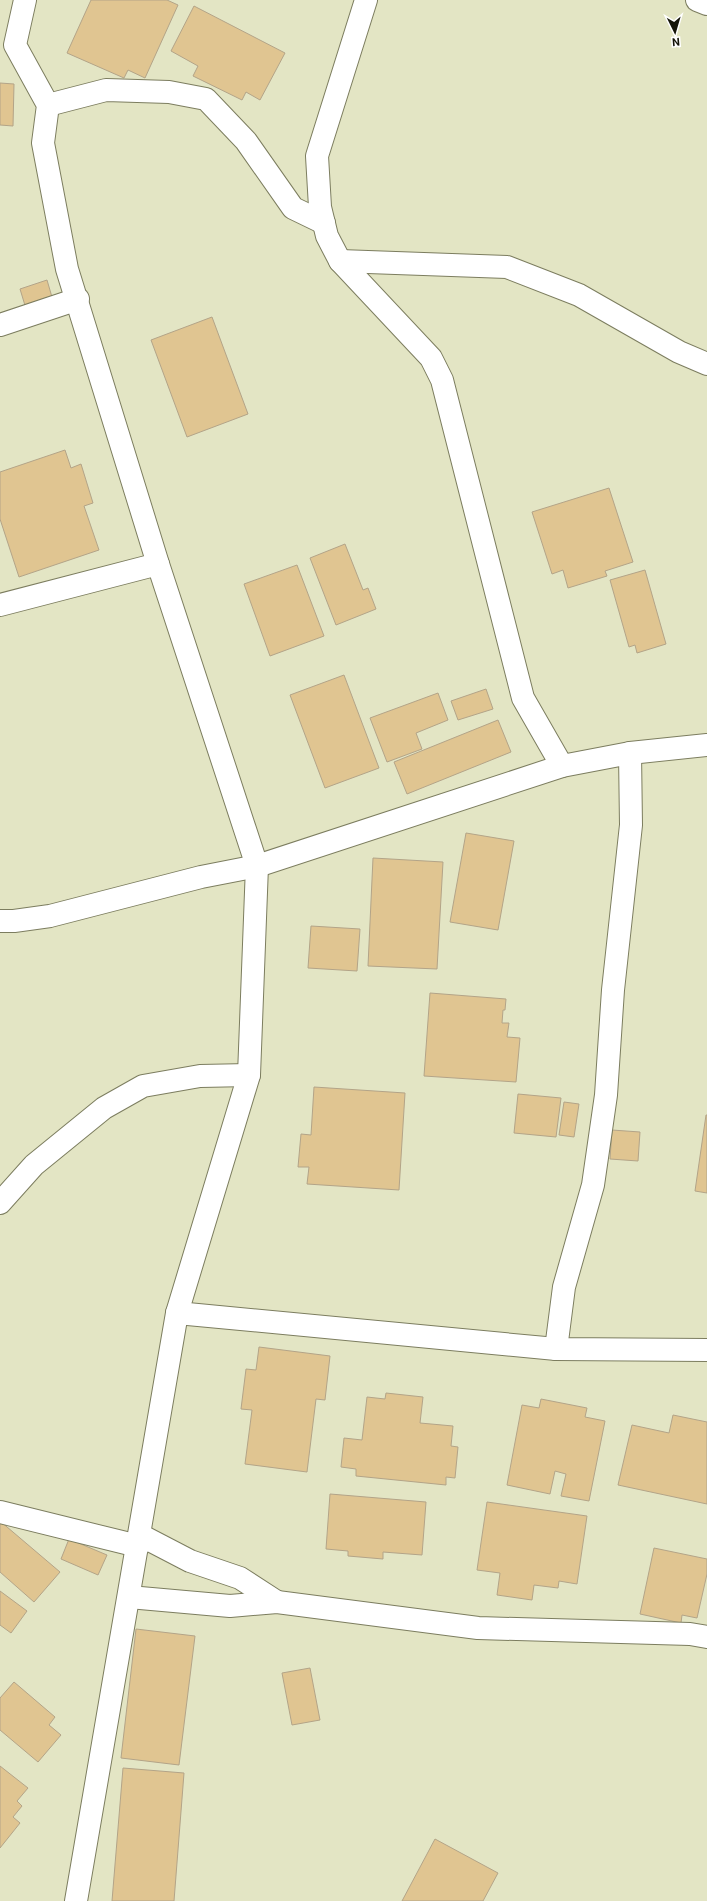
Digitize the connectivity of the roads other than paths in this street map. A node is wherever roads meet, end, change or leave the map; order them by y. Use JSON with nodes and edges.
{"nodes":[{"id":1,"x":25,"y":0,"type":"edge"},
{"id":2,"x":366,"y":0,"type":"edge"},
{"id":3,"x":697,"y":0,"type":"edge"},
{"id":4,"x":707,"y":4,"type":"edge"},
{"id":5,"x":8,"y":44,"type":"edge"},
{"id":6,"x":48,"y":105,"type":"junction"},
{"id":7,"x":324,"y":223,"type":"junction"},
{"id":8,"x":340,"y":261,"type":"junction"},
{"id":9,"x":78,"y":299,"type":"junction"},
{"id":10,"x":0,"y":325,"type":"edge"},
{"id":11,"x":707,"y":364,"type":"edge"},
{"id":12,"x":158,"y":564,"type":"junction"},
{"id":13,"x":0,"y":605,"type":"edge"},
{"id":14,"x":707,"y":745,"type":"edge"},
{"id":15,"x":630,"y":753,"type":"junction"},
{"id":16,"x":562,"y":766,"type":"junction"},
{"id":17,"x":257,"y":866,"type":"junction"},
{"id":18,"x":0,"y":920,"type":"edge"},
{"id":19,"x":249,"y":1075,"type":"junction"},
{"id":20,"x":0,"y":1203,"type":"edge"},
{"id":21,"x":177,"y":1313,"type":"junction"},
{"id":22,"x":556,"y":1348,"type":"junction"},
{"id":23,"x":707,"y":1350,"type":"edge"},
{"id":24,"x":0,"y":1512,"type":"edge"},
{"id":25,"x":139,"y":1540,"type":"junction"},
{"id":26,"x":129,"y":1597,"type":"junction"},
{"id":27,"x":277,"y":1602,"type":"junction"},
{"id":28,"x":707,"y":1637,"type":"edge"},
{"id":29,"x":76,"y":1901,"type":"edge"}],
"edges":[{"from":1,"to":5,"type":"street"},
{"from":2,"to":7,"type":"street"},
{"from":3,"to":4,"type":"street"},
{"from":5,"to":6,"type":"street"},
{"from":6,"to":7,"type":"street"},
{"from":6,"to":9,"type":"street"},
{"from":7,"to":8,"type":"street"},
{"from":8,"to":11,"type":"street"},
{"from":8,"to":16,"type":"street"},
{"from":9,"to":10,"type":"street"},
{"from":9,"to":12,"type":"street"},
{"from":12,"to":13,"type":"street"},
{"from":12,"to":17,"type":"street"},
{"from":14,"to":15,"type":"street"},
{"from":15,"to":16,"type":"street"},
{"from":15,"to":22,"type":"street"},
{"from":16,"to":17,"type":"street"},
{"from":17,"to":18,"type":"street"},
{"from":17,"to":19,"type":"street"},
{"from":19,"to":20,"type":"street"},
{"from":19,"to":21,"type":"street"},
{"from":21,"to":22,"type":"street"},
{"from":21,"to":25,"type":"street"},
{"from":22,"to":23,"type":"street"},
{"from":24,"to":25,"type":"street"},
{"from":25,"to":26,"type":"street"},
{"from":25,"to":27,"type":"street"},
{"from":26,"to":27,"type":"street"},
{"from":26,"to":29,"type":"street"},
{"from":27,"to":28,"type":"street"}]}
